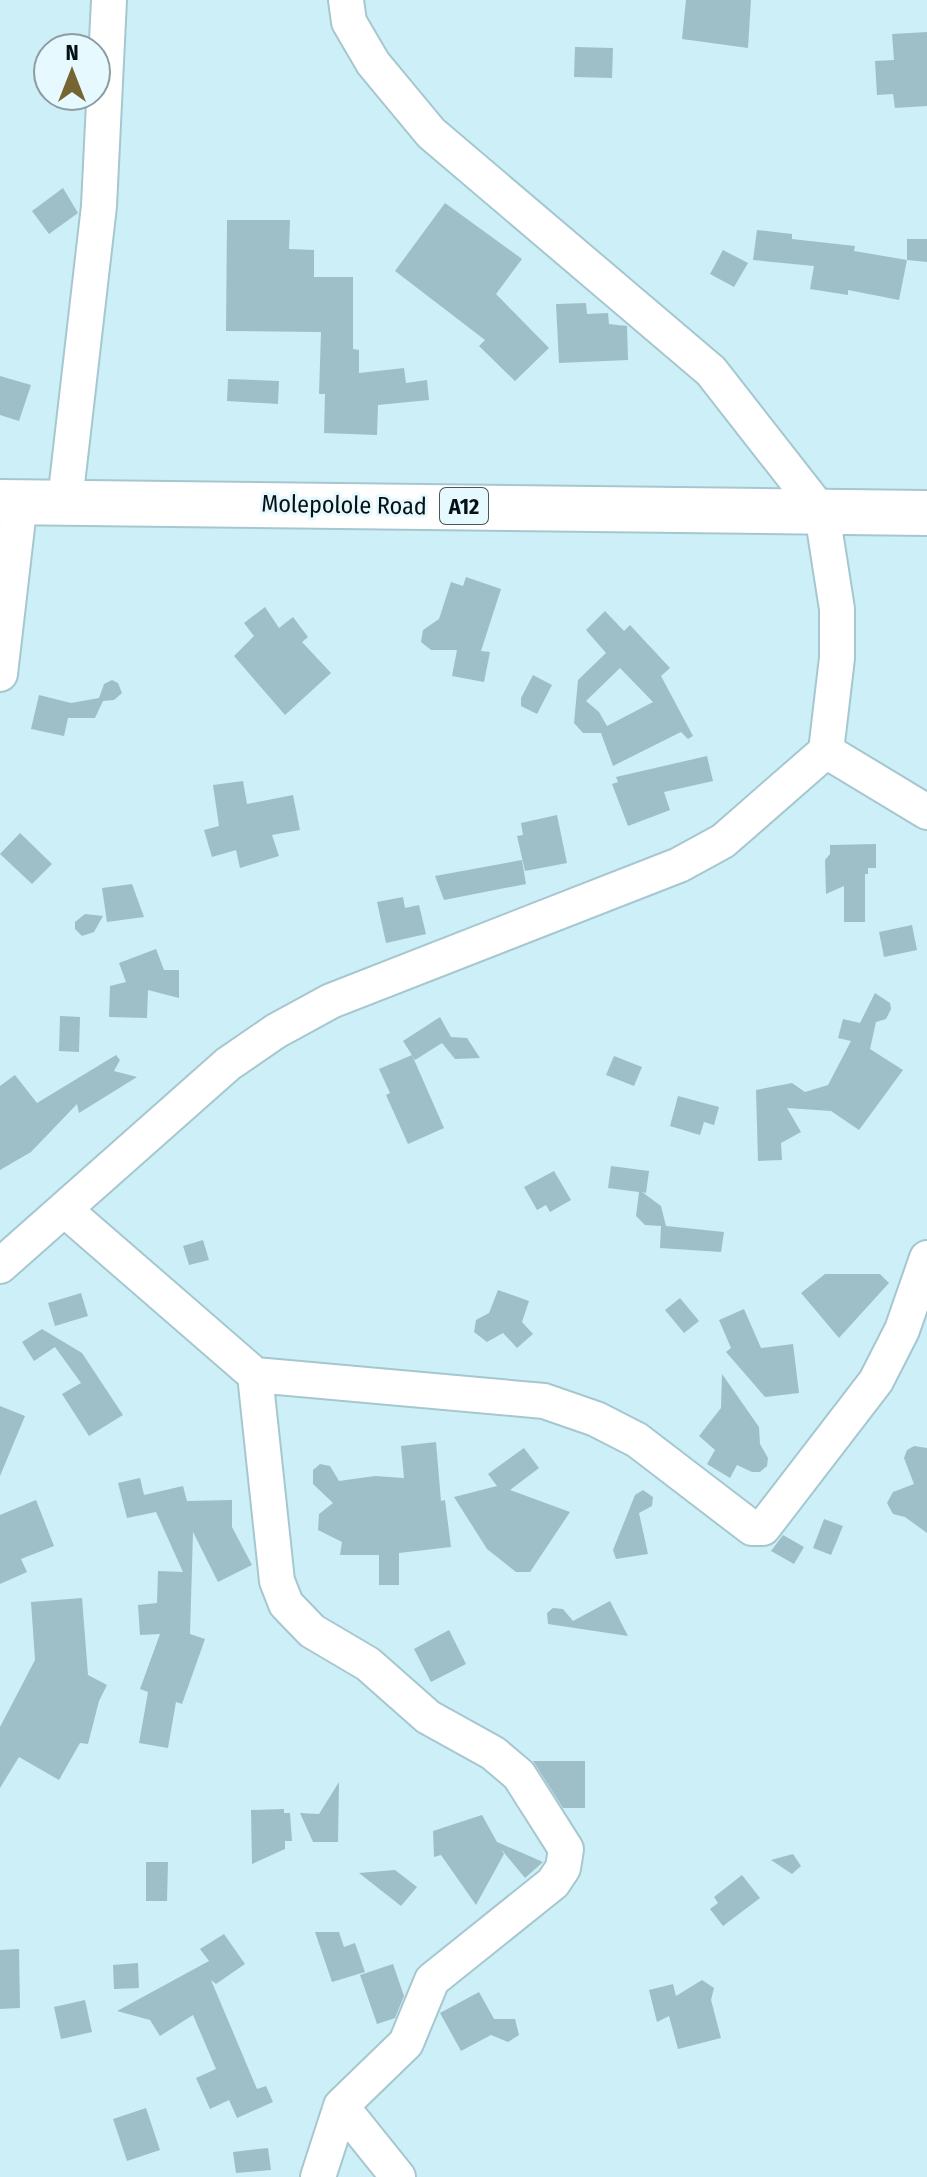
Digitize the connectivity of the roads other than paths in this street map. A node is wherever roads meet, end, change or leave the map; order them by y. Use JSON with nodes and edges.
{"nodes":[{"id":1,"x":109,"y":0,"type":"edge"},
{"id":2,"x":346,"y":0,"type":"edge"},
{"id":3,"x":10,"y":501,"type":"edge"},
{"id":4,"x":65,"y":501,"type":"junction"},
{"id":5,"x":822,"y":513,"type":"junction"},
{"id":6,"x":927,"y":513,"type":"edge"},
{"id":7,"x":0,"y":674,"type":"edge"},
{"id":8,"x":826,"y":751,"type":"junction"},
{"id":9,"x":927,"y":812,"type":"edge"},
{"id":10,"x":65,"y":1210,"type":"junction"},
{"id":11,"x":927,"y":1258,"type":"edge"},
{"id":12,"x":0,"y":1266,"type":"edge"},
{"id":13,"x":255,"y":1375,"type":"junction"},
{"id":14,"x":341,"y":2106,"type":"junction"},
{"id":15,"x":318,"y":2177,"type":"edge"},
{"id":16,"x":398,"y":2177,"type":"edge"}],
"edges":[{"from":1,"to":4,"type":"street"},
{"from":2,"to":5,"type":"street"},
{"from":3,"to":4,"type":"main road","name":"Molepolole Road","number":"A12"},
{"from":3,"to":7,"type":"street"},
{"from":4,"to":5,"type":"main road","name":"Molepolole Road","number":"A12"},
{"from":5,"to":6,"type":"main road","name":"Molepolole Road","number":"A12"},
{"from":5,"to":8,"type":"street"},
{"from":8,"to":9,"type":"street"},
{"from":8,"to":10,"type":"street"},
{"from":10,"to":12,"type":"street"},
{"from":10,"to":13,"type":"street"},
{"from":11,"to":13,"type":"street"},
{"from":13,"to":14,"type":"street"},
{"from":14,"to":15,"type":"street"},
{"from":14,"to":16,"type":"street"}]}
